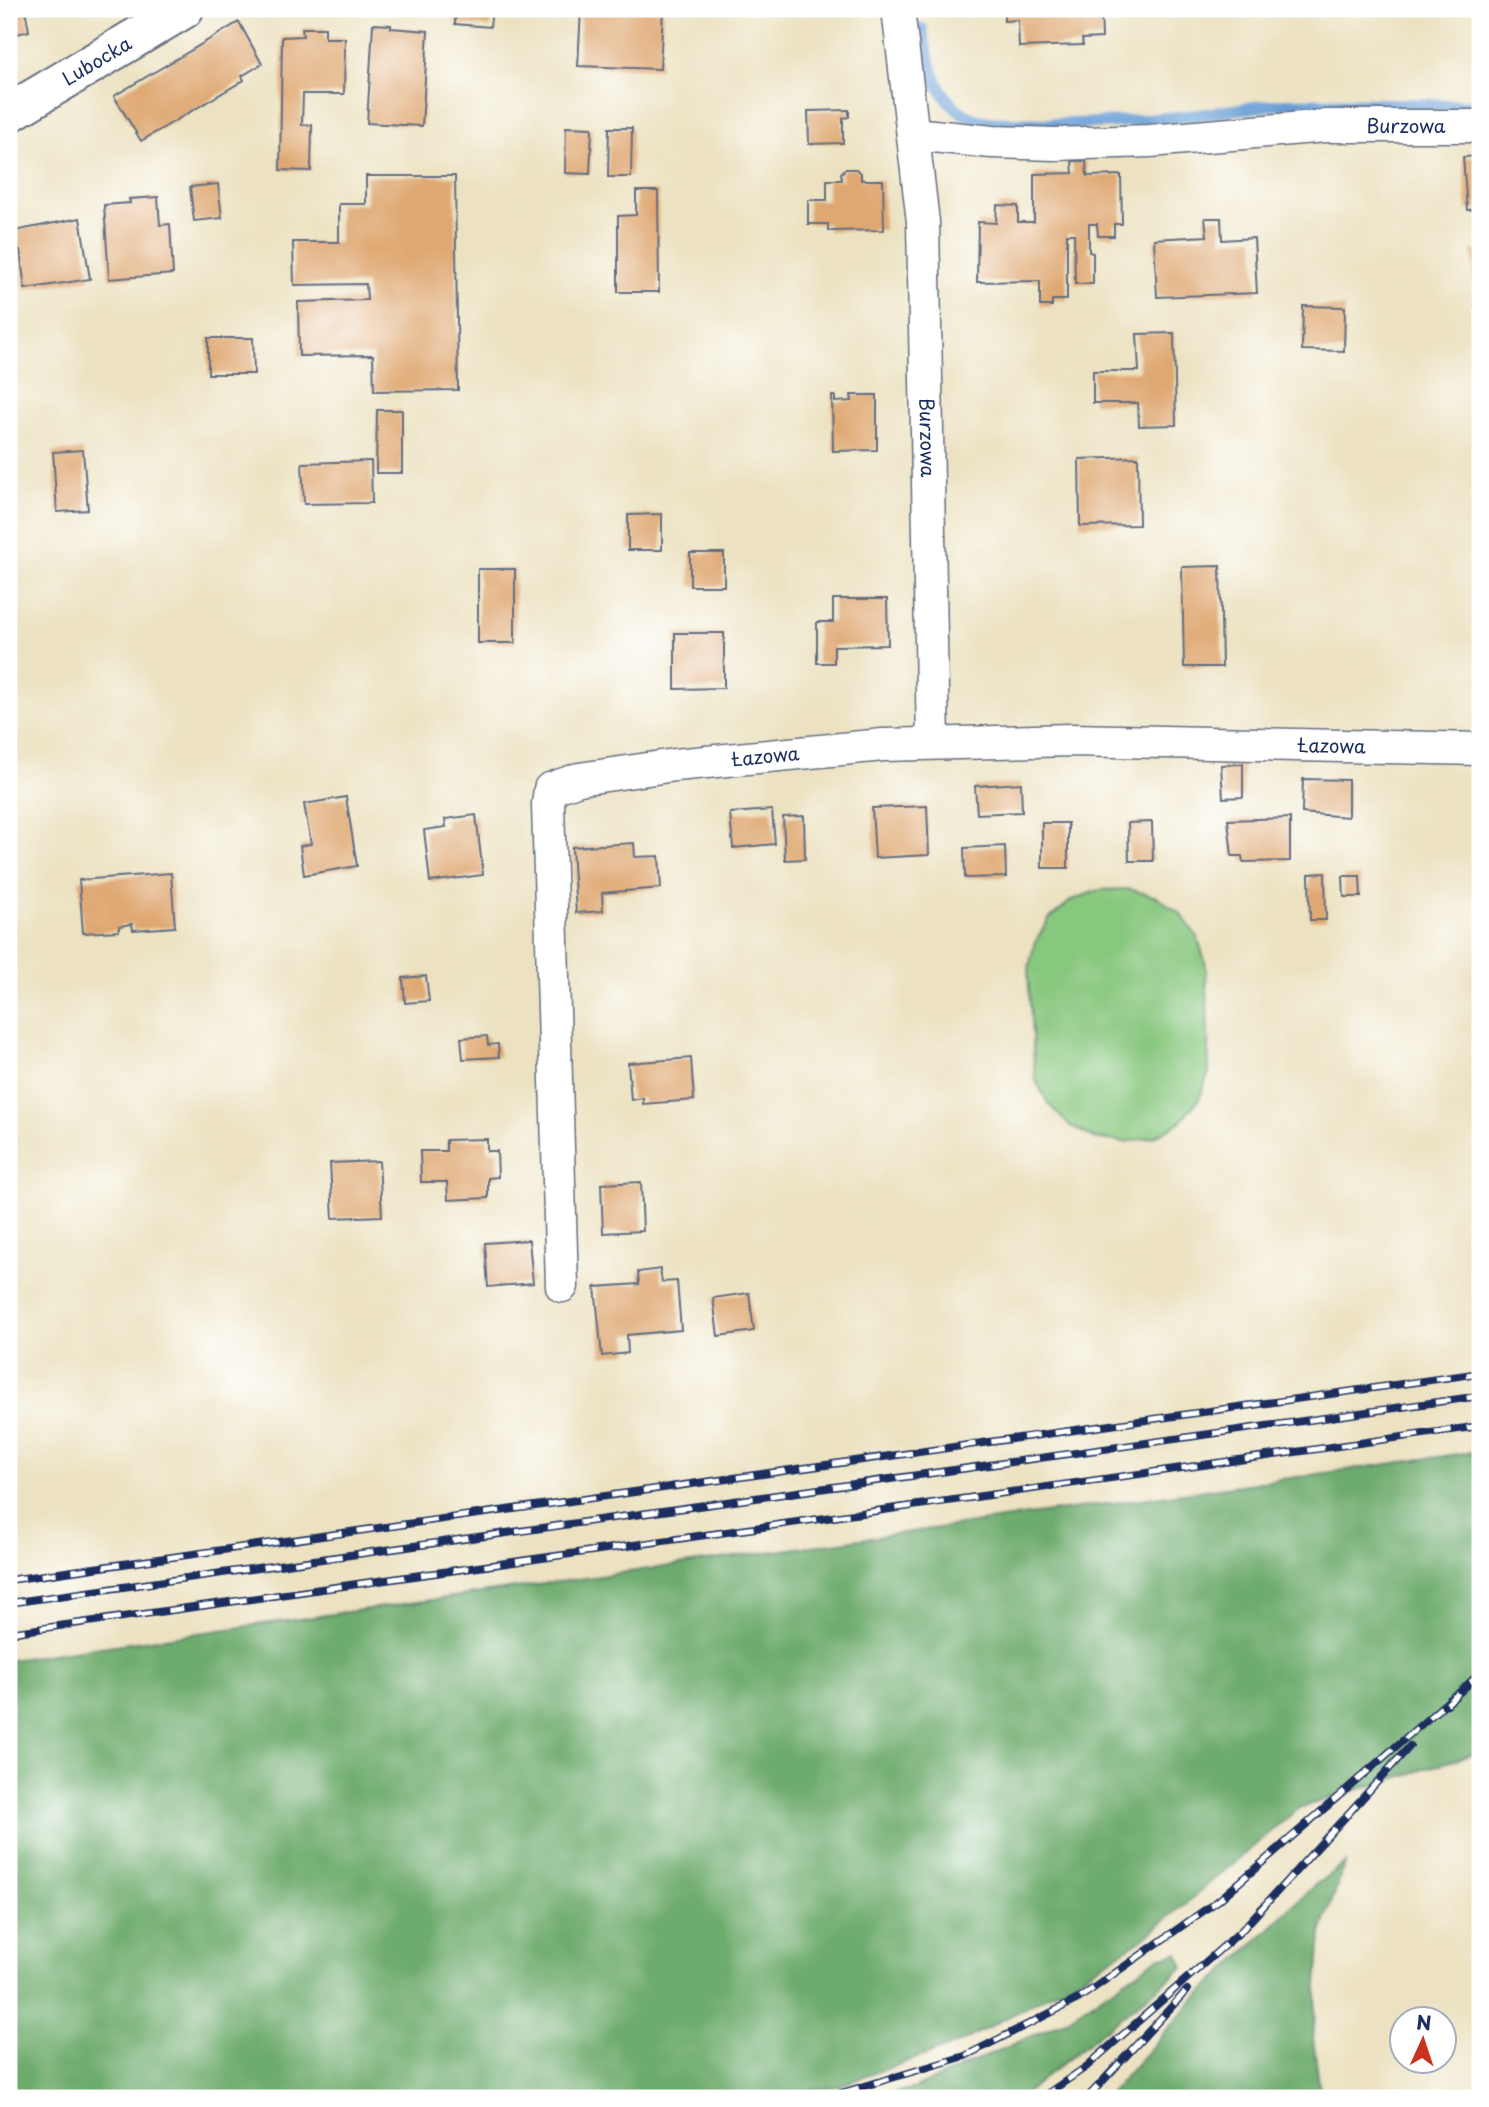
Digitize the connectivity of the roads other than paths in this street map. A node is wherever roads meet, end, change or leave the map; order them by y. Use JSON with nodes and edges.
{"nodes":[{"id":1,"x":184,"y":9,"type":"edge"},
{"id":2,"x":898,"y":9,"type":"edge"},
{"id":3,"x":9,"y":113,"type":"edge"},
{"id":4,"x":1480,"y":126,"type":"edge"},
{"id":5,"x":913,"y":134,"type":"junction"},
{"id":6,"x":933,"y":743,"type":"junction"},
{"id":7,"x":1480,"y":749,"type":"edge"},
{"id":8,"x":562,"y":1286,"type":"dead end"}],
"edges":[{"from":1,"to":3,"type":"street","name":"Lubocka"},
{"from":2,"to":5,"type":"street","name":"Burzowa"},
{"from":4,"to":5,"type":"street","name":"Burzowa"},
{"from":5,"to":6,"type":"street","name":"Burzowa"},
{"from":6,"to":7,"type":"street","name":"Łazowa"},
{"from":6,"to":8,"type":"street","name":"Łazowa"}]}
